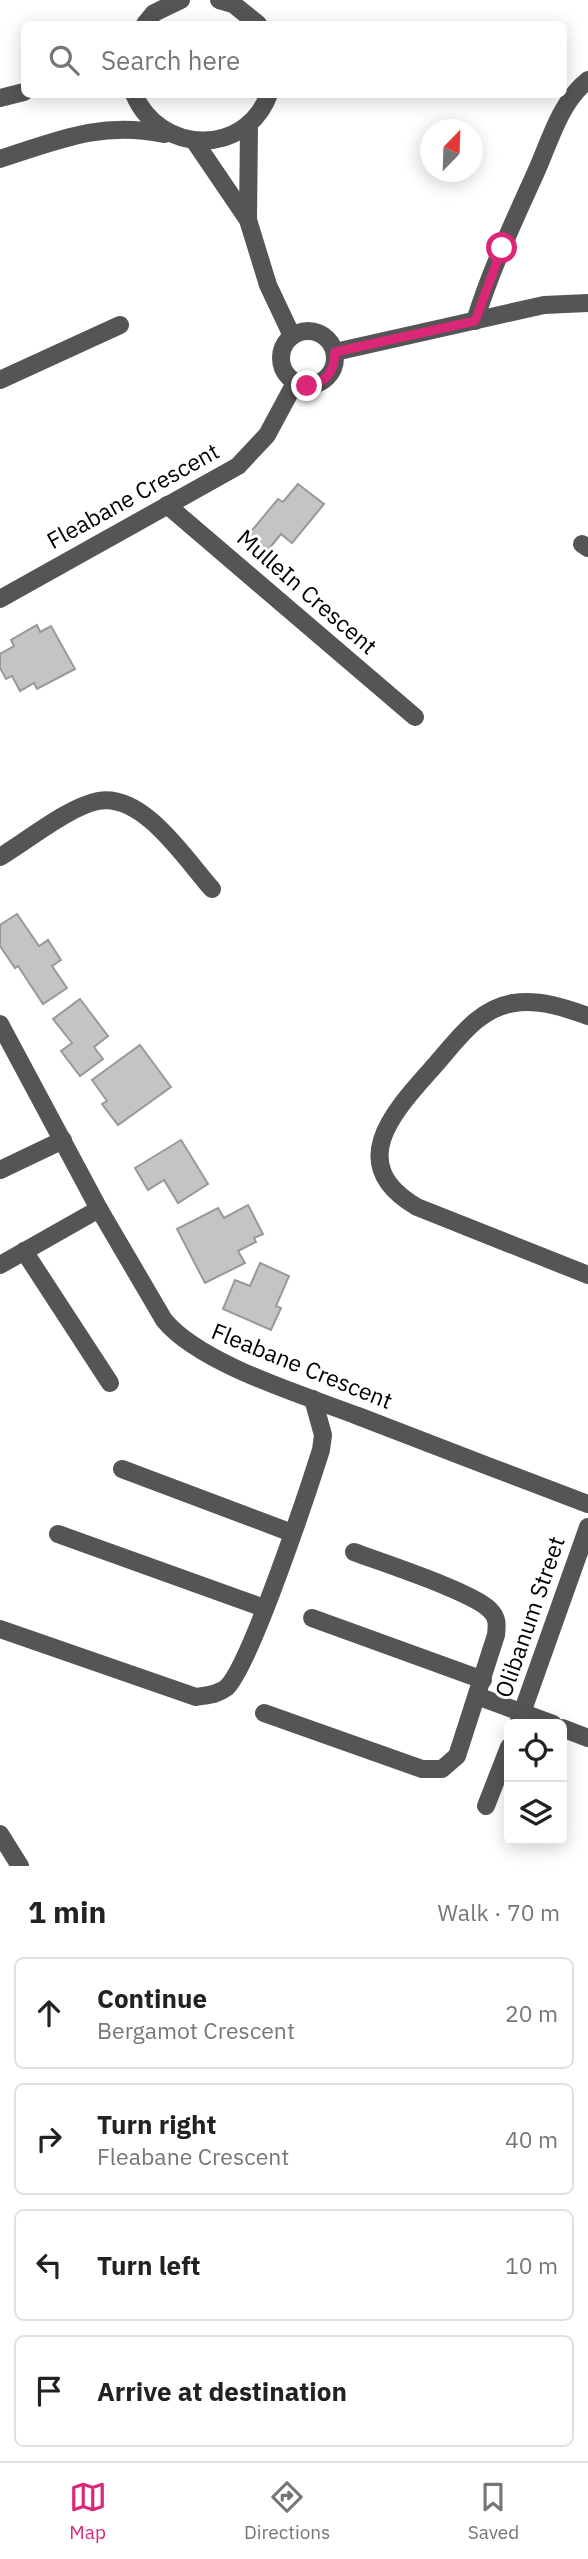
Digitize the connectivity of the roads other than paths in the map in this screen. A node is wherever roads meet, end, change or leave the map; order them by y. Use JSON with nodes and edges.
{"nodes":[{"id":1,"x":181,"y":0,"type":"edge"},
{"id":2,"x":219,"y":0,"type":"edge"},
{"id":3,"x":151,"y":13,"type":"edge"},
{"id":4,"x":254,"y":21,"type":"edge"},
{"id":5,"x":588,"y":80,"type":"edge"},
{"id":6,"x":21,"y":93,"type":"edge"},
{"id":7,"x":0,"y":98,"type":"edge"},
{"id":8,"x":135,"y":98,"type":"edge"},
{"id":9,"x":268,"y":98,"type":"edge"},
{"id":10,"x":249,"y":125,"type":"junction"},
{"id":11,"x":171,"y":136,"type":"junction"},
{"id":12,"x":195,"y":142,"type":"junction"},
{"id":13,"x":0,"y":159,"type":"edge"},
{"id":14,"x":248,"y":220,"type":"junction"},
{"id":15,"x":588,"y":303,"type":"edge"},
{"id":16,"x":475,"y":321,"type":"junction"},
{"id":17,"x":120,"y":325,"type":"dead end"},
{"id":18,"x":292,"y":336,"type":"junction"},
{"id":19,"x":335,"y":352,"type":"junction"},
{"id":20,"x":0,"y":380,"type":"edge"},
{"id":21,"x":295,"y":383,"type":"junction"},
{"id":22,"x":167,"y":505,"type":"junction"},
{"id":23,"x":0,"y":599,"type":"edge"},
{"id":24,"x":415,"y":718,"type":"dead end"},
{"id":25,"x":0,"y":857,"type":"edge"},
{"id":26,"x":212,"y":889,"type":"dead end"},
{"id":27,"x":588,"y":1016,"type":"edge"},
{"id":28,"x":0,"y":1024,"type":"edge"},
{"id":29,"x":63,"y":1140,"type":"junction"},
{"id":30,"x":0,"y":1170,"type":"edge"},
{"id":31,"x":99,"y":1209,"type":"junction"},
{"id":32,"x":24,"y":1251,"type":"junction"},
{"id":33,"x":0,"y":1265,"type":"edge"},
{"id":34,"x":588,"y":1275,"type":"edge"},
{"id":35,"x":110,"y":1383,"type":"dead end"},
{"id":36,"x":313,"y":1399,"type":"junction"},
{"id":37,"x":122,"y":1469,"type":"dead end"},
{"id":38,"x":588,"y":1504,"type":"edge"},
{"id":39,"x":588,"y":1527,"type":"edge"},
{"id":40,"x":292,"y":1533,"type":"junction"},
{"id":41,"x":58,"y":1534,"type":"dead end"},
{"id":42,"x":354,"y":1552,"type":"dead end"},
{"id":43,"x":264,"y":1608,"type":"junction"},
{"id":44,"x":312,"y":1618,"type":"dead end"},
{"id":45,"x":0,"y":1629,"type":"edge"},
{"id":46,"x":480,"y":1688,"type":"junction"},
{"id":47,"x":264,"y":1713,"type":"dead end"},
{"id":48,"x":520,"y":1718,"type":"edge"},
{"id":49,"x":567,"y":1730,"type":"edge"},
{"id":50,"x":588,"y":1738,"type":"edge"},
{"id":51,"x":504,"y":1760,"type":"edge"},
{"id":52,"x":486,"y":1806,"type":"dead end"},
{"id":53,"x":0,"y":1834,"type":"edge"},
{"id":54,"x":20,"y":1866,"type":"edge"}],
"edges":[{"from":1,"to":3,"type":"street"},
{"from":2,"to":4,"type":"street"},
{"from":5,"to":16,"type":"street"},
{"from":6,"to":7,"type":"street"},
{"from":8,"to":11,"type":"street"},
{"from":9,"to":10,"type":"street"},
{"from":10,"to":12,"type":"street"},
{"from":10,"to":14,"type":"street"},
{"from":11,"to":12,"type":"street"},
{"from":11,"to":13,"type":"street"},
{"from":12,"to":14,"type":"street"},
{"from":14,"to":18,"type":"street"},
{"from":15,"to":16,"type":"street"},
{"from":16,"to":19,"type":"street"},
{"from":17,"to":20,"type":"street"},
{"from":18,"to":19,"type":"street"},
{"from":18,"to":21,"type":"street"},
{"from":19,"to":21,"type":"street"},
{"from":21,"to":22,"type":"street","name":"Fleabane Crescent"},
{"from":22,"to":23,"type":"street","name":"Fleabane Crescent"},
{"from":22,"to":24,"type":"street","name":"MulleIn Crescent"},
{"from":25,"to":26,"type":"street"},
{"from":27,"to":34,"type":"street"},
{"from":28,"to":29,"type":"street","name":"Fleabane Crescent"},
{"from":29,"to":30,"type":"street"},
{"from":29,"to":31,"type":"street","name":"Fleabane Crescent"},
{"from":31,"to":32,"type":"street"},
{"from":31,"to":36,"type":"street","name":"Fleabane Crescent"},
{"from":32,"to":33,"type":"street"},
{"from":32,"to":35,"type":"street"},
{"from":36,"to":38,"type":"street","name":"Fleabane Crescent"},
{"from":36,"to":40,"type":"street"},
{"from":37,"to":40,"type":"street"},
{"from":39,"to":48,"type":"street","name":"Olibanum Street"},
{"from":40,"to":43,"type":"street"},
{"from":41,"to":43,"type":"street"},
{"from":42,"to":46,"type":"street"},
{"from":43,"to":45,"type":"street"},
{"from":44,"to":46,"type":"street"},
{"from":46,"to":47,"type":"street"},
{"from":46,"to":48,"type":"street"},
{"from":49,"to":50,"type":"street"},
{"from":51,"to":52,"type":"street"},
{"from":53,"to":54,"type":"street"}]}
